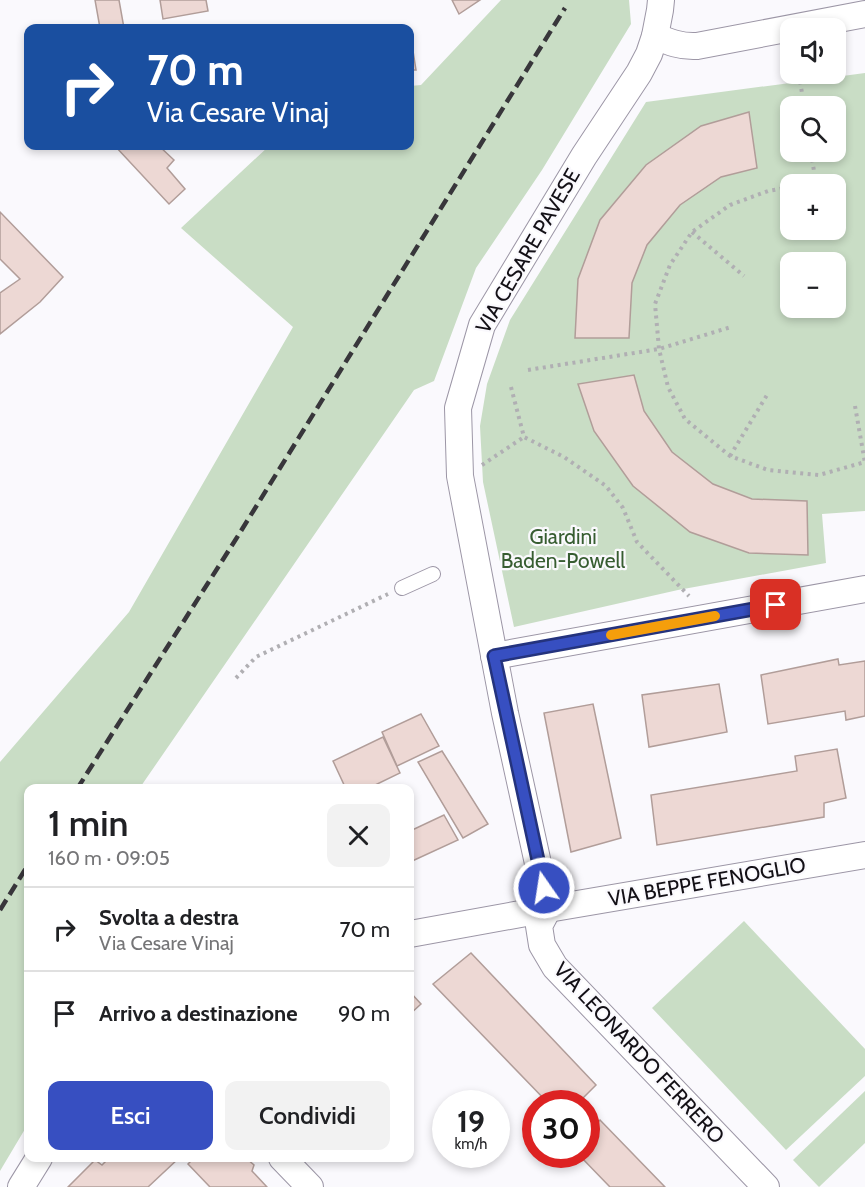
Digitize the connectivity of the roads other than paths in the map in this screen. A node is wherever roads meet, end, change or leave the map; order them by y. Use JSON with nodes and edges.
{"nodes":[{"id":1,"x":661,"y":0,"type":"edge"},
{"id":2,"x":865,"y":14,"type":"edge"},
{"id":3,"x":655,"y":36,"type":"junction"},
{"id":4,"x":433,"y":574,"type":"dead end"},
{"id":5,"x":402,"y":588,"type":"road end"},
{"id":6,"x":865,"y":590,"type":"edge"},
{"id":7,"x":494,"y":656,"type":"junction"},
{"id":8,"x":865,"y":855,"type":"edge"},
{"id":9,"x":549,"y":909,"type":"junction"},
{"id":10,"x":414,"y":933,"type":"edge"},
{"id":11,"x":37,"y":1162,"type":"edge"},
{"id":12,"x":286,"y":1162,"type":"edge"},
{"id":13,"x":21,"y":1187,"type":"edge"},
{"id":14,"x":310,"y":1187,"type":"edge"},
{"id":15,"x":766,"y":1187,"type":"edge"}],
"edges":[{"from":1,"to":3,"type":"street","name":"VIA CESARE PAVESE"},
{"from":2,"to":3,"type":"street"},
{"from":3,"to":7,"type":"street","name":"VIA CESARE PAVESE"},
{"from":4,"to":5,"type":"lane"},
{"from":6,"to":7,"type":"street"},
{"from":7,"to":9,"type":"street","name":"VIA CESARE PAVESE"},
{"from":8,"to":9,"type":"street","name":"VIA BEPPE FENOGLIO"},
{"from":9,"to":10,"type":"street","name":"VIA BEPPE FENOGLIO"},
{"from":9,"to":15,"type":"street","name":"VIA LEONARDO FERRERO"},
{"from":11,"to":13,"type":"street"},
{"from":12,"to":14,"type":"street"}]}
